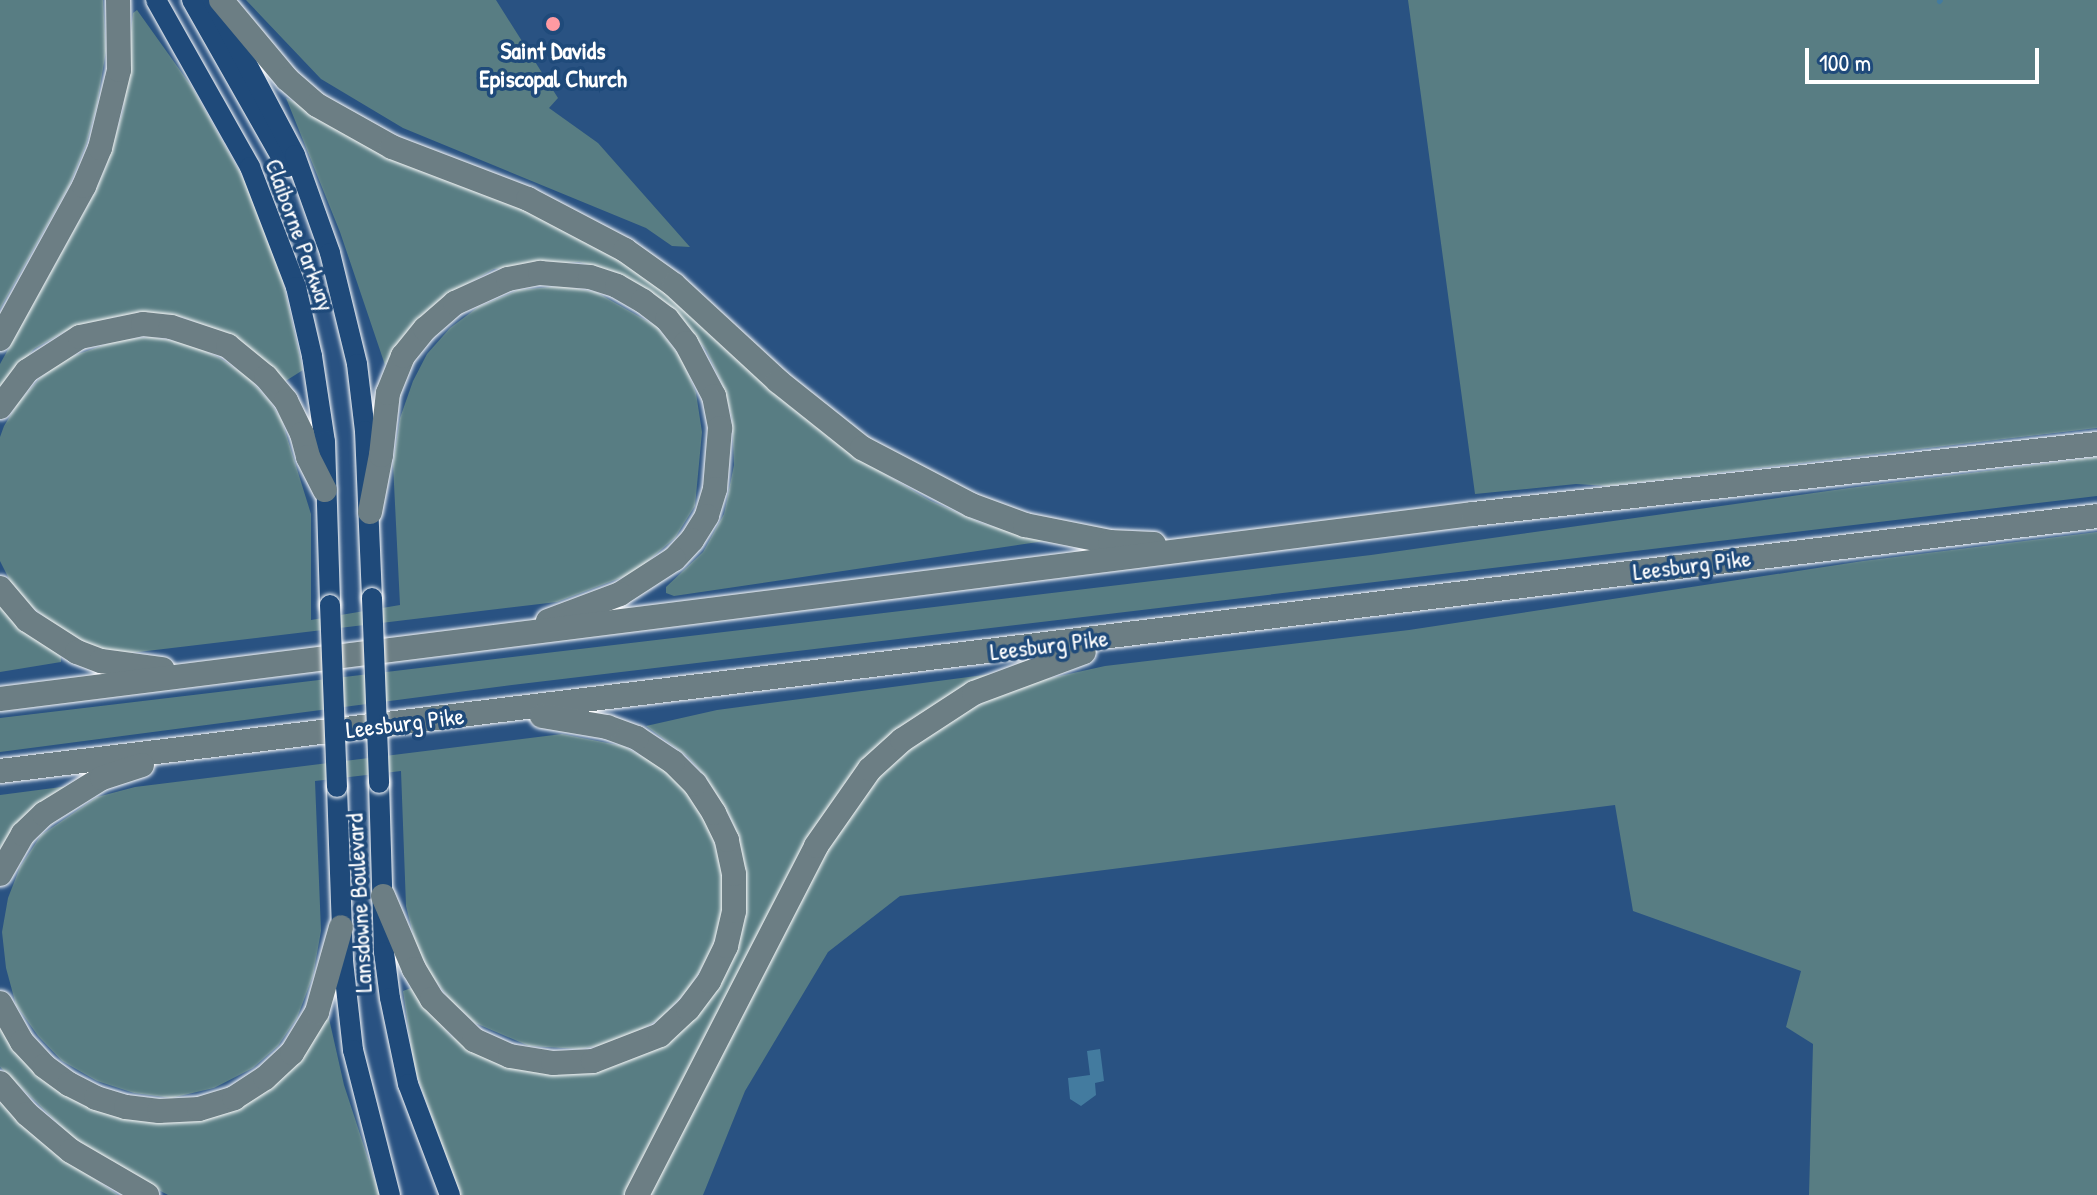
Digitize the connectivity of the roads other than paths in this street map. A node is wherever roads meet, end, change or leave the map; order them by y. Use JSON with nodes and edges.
{"nodes":[{"id":1,"x":118,"y":0,"type":"edge"},
{"id":2,"x":156,"y":0,"type":"edge"},
{"id":3,"x":192,"y":0,"type":"edge"},
{"id":4,"x":213,"y":0,"type":"edge"},
{"id":5,"x":221,"y":0,"type":"edge"},
{"id":6,"x":322,"y":225,"type":"junction"},
{"id":7,"x":0,"y":339,"type":"edge"},
{"id":8,"x":0,"y":407,"type":"edge"},
{"id":9,"x":2097,"y":444,"type":"edge"},
{"id":10,"x":325,"y":490,"type":"junction"},
{"id":11,"x":370,"y":512,"type":"junction"},
{"id":12,"x":2097,"y":516,"type":"edge"},
{"id":13,"x":1257,"y":542,"type":"junction"},
{"id":14,"x":0,"y":588,"type":"edge"},
{"id":15,"x":372,"y":598,"type":"joint"},
{"id":16,"x":330,"y":605,"type":"joint"},
{"id":17,"x":1165,"y":631,"type":"junction"},
{"id":18,"x":477,"y":640,"type":"junction"},
{"id":19,"x":213,"y":673,"type":"junction"},
{"id":20,"x":0,"y":699,"type":"edge"},
{"id":21,"x":496,"y":712,"type":"junction"},
{"id":22,"x":206,"y":746,"type":"junction"},
{"id":23,"x":0,"y":771,"type":"edge"},
{"id":24,"x":0,"y":874,"type":"edge"},
{"id":25,"x":383,"y":896,"type":"junction"},
{"id":26,"x":341,"y":927,"type":"junction"},
{"id":27,"x":0,"y":1003,"type":"edge"},
{"id":28,"x":0,"y":1083,"type":"edge"},
{"id":29,"x":147,"y":1195,"type":"edge"},
{"id":30,"x":390,"y":1195,"type":"edge"},
{"id":31,"x":450,"y":1195,"type":"edge"},
{"id":32,"x":637,"y":1195,"type":"edge"}],
"edges":[{"from":1,"to":7,"type":"highway"},
{"from":2,"to":10,"type":"main road","name":"Claiborne Parkway"},
{"from":3,"to":6,"type":"main road"},
{"from":4,"to":6,"type":"main road","name":"Claiborne Parkway"},
{"from":5,"to":13,"type":"highway"},
{"from":6,"to":11,"type":"main road","name":"Claiborne Parkway"},
{"from":8,"to":10,"type":"highway"},
{"from":9,"to":13,"type":"highway"},
{"from":10,"to":16,"type":"main road","name":"Claiborne Parkway"},
{"from":11,"to":15,"type":"main road","name":"Claiborne Parkway"},
{"from":11,"to":18,"type":"highway"},
{"from":12,"to":17,"type":"highway","name":"Leesburg Pike"},
{"from":13,"to":18,"type":"highway"},
{"from":14,"to":19,"type":"highway"},
{"from":15,"to":25,"type":"main road","name":"Lansdowne Boulevard","bridge":true},
{"from":16,"to":26,"type":"main road","name":"Lansdowne Boulevard","bridge":true},
{"from":17,"to":21,"type":"highway","name":"Leesburg Pike"},
{"from":17,"to":32,"type":"highway"},
{"from":18,"to":19,"type":"highway"},
{"from":19,"to":20,"type":"highway"},
{"from":21,"to":22,"type":"highway","name":"Leesburg Pike"},
{"from":21,"to":25,"type":"highway"},
{"from":22,"to":23,"type":"highway","name":"Leesburg Pike"},
{"from":22,"to":24,"type":"highway"},
{"from":25,"to":31,"type":"main road","name":"Lansdowne Boulevard"},
{"from":26,"to":27,"type":"highway"},
{"from":26,"to":30,"type":"main road","name":"Lansdowne Boulevard"},
{"from":28,"to":29,"type":"highway"}]}
